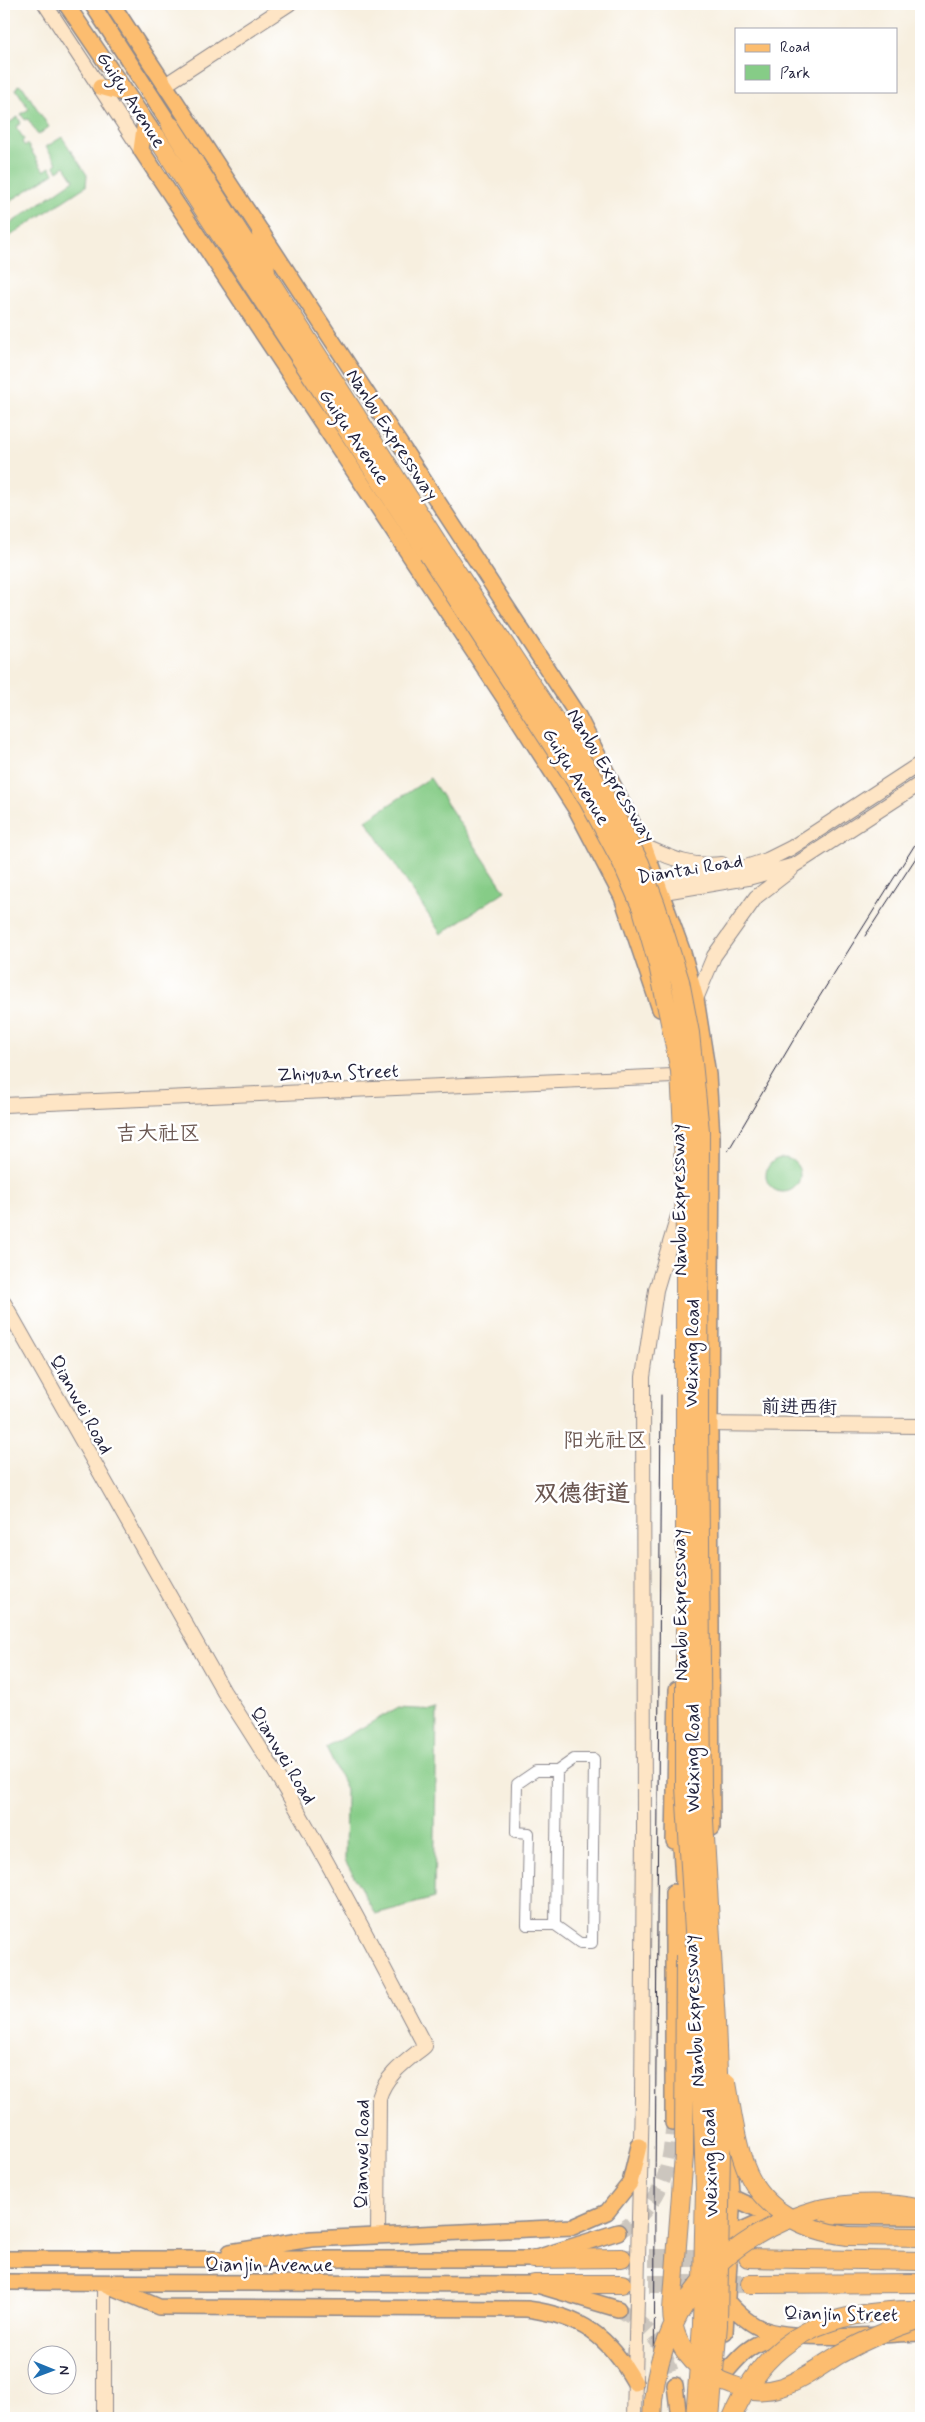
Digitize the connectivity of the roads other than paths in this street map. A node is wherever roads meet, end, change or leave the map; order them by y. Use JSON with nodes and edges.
{"nodes":[{"id":1,"x":45,"y":4,"type":"edge"},
{"id":2,"x":66,"y":4,"type":"edge"},
{"id":3,"x":92,"y":4,"type":"edge"},
{"id":4,"x":112,"y":4,"type":"edge"},
{"id":5,"x":289,"y":4,"type":"edge"},
{"id":6,"x":165,"y":85,"type":"junction"},
{"id":7,"x":100,"y":87,"type":"junction"},
{"id":8,"x":126,"y":94,"type":"junction"},
{"id":9,"x":171,"y":126,"type":"joint"},
{"id":10,"x":150,"y":128,"type":"junction"},
{"id":11,"x":141,"y":150,"type":"junction"},
{"id":12,"x":261,"y":233,"type":"junction"},
{"id":13,"x":267,"y":277,"type":"junction"},
{"id":14,"x":434,"y":551,"type":"junction"},
{"id":15,"x":921,"y":763,"type":"edge"},
{"id":16,"x":921,"y":783,"type":"edge"},
{"id":17,"x":644,"y":846,"type":"junction"},
{"id":18,"x":767,"y":860,"type":"junction"},
{"id":19,"x":795,"y":865,"type":"junction"},
{"id":20,"x":660,"y":888,"type":"junction"},
{"id":21,"x":622,"y":897,"type":"junction"},
{"id":22,"x":696,"y":999,"type":"junction"},
{"id":23,"x":673,"y":1076,"type":"junction"},
{"id":24,"x":4,"y":1105,"type":"edge"},
{"id":25,"x":678,"y":1216,"type":"junction"},
{"id":26,"x":4,"y":1303,"type":"edge"},
{"id":27,"x":677,"y":1424,"type":"junction"},
{"id":28,"x":710,"y":1424,"type":"junction"},
{"id":29,"x":921,"y":1426,"type":"edge"},
{"id":30,"x":677,"y":1668,"type":"junction"},
{"id":31,"x":557,"y":1771,"type":"junction"},
{"id":32,"x":685,"y":1787,"type":"junction"},
{"id":33,"x":555,"y":1925,"type":"junction"},
{"id":34,"x":716,"y":2022,"type":"junction"},
{"id":35,"x":673,"y":2123,"type":"tunnel mouth"},
{"id":36,"x":639,"y":2146,"type":"junction"},
{"id":37,"x":731,"y":2197,"type":"junction"},
{"id":38,"x":921,"y":2209,"type":"edge"},
{"id":39,"x":800,"y":2217,"type":"junction"},
{"id":40,"x":921,"y":2218,"type":"edge"},
{"id":41,"x":618,"y":2232,"type":"tunnel mouth"},
{"id":42,"x":731,"y":2235,"type":"junction"},
{"id":43,"x":378,"y":2236,"type":"junction"},
{"id":44,"x":921,"y":2237,"type":"edge"},
{"id":45,"x":533,"y":2258,"type":"junction"},
{"id":46,"x":622,"y":2258,"type":"tunnel mouth"},
{"id":47,"x":748,"y":2258,"type":"dead end"},
{"id":48,"x":4,"y":2259,"type":"edge"},
{"id":49,"x":187,"y":2259,"type":"junction"},
{"id":50,"x":697,"y":2260,"type":"junction"},
{"id":51,"x":921,"y":2261,"type":"edge"},
{"id":52,"x":4,"y":2282,"type":"edge"},
{"id":53,"x":104,"y":2283,"type":"junction"},
{"id":54,"x":921,"y":2283,"type":"edge"},
{"id":55,"x":534,"y":2284,"type":"junction"},
{"id":56,"x":622,"y":2284,"type":"tunnel mouth"},
{"id":57,"x":750,"y":2284,"type":"tunnel mouth"},
{"id":58,"x":728,"y":2302,"type":"junction"},
{"id":59,"x":618,"y":2309,"type":"tunnel mouth"},
{"id":60,"x":921,"y":2310,"type":"edge"},
{"id":61,"x":921,"y":2319,"type":"edge"},
{"id":62,"x":921,"y":2333,"type":"edge"},
{"id":63,"x":784,"y":2334,"type":"junction"},
{"id":64,"x":721,"y":2378,"type":"junction"},
{"id":65,"x":634,"y":2383,"type":"junction"},
{"id":66,"x":675,"y":2385,"type":"tunnel mouth"},
{"id":67,"x":104,"y":2418,"type":"edge"},
{"id":68,"x":634,"y":2418,"type":"edge"},
{"id":69,"x":652,"y":2418,"type":"edge"},
{"id":70,"x":679,"y":2418,"type":"edge"},
{"id":71,"x":690,"y":2418,"type":"edge"},
{"id":72,"x":695,"y":2418,"type":"edge"},
{"id":73,"x":710,"y":2418,"type":"edge"},
{"id":74,"x":718,"y":2418,"type":"edge"},
{"id":75,"x":732,"y":2418,"type":"edge"}],
"edges":[{"from":1,"to":7,"type":"main road","name":"Guigu Avenue"},
{"from":2,"to":8,"type":"main road","name":"Guigu Avenue"},
{"from":3,"to":9,"type":"main road","name":"Guigu Avenue"},
{"from":4,"to":6,"type":"main road","name":"Guigu Avenue"},
{"from":5,"to":6,"type":"main road"},
{"from":6,"to":12,"type":"main road","name":"Guigu Avenue"},
{"from":7,"to":8,"type":"main road"},
{"from":7,"to":11,"type":"main road","name":"Guigu Avenue"},
{"from":8,"to":10,"type":"main road","name":"Guigu Avenue"},
{"from":9,"to":13,"type":"highway","name":"Nanbu Expressway"},
{"from":10,"to":11,"type":"main road"},
{"from":10,"to":14,"type":"highway","name":"Nanbu Expressway"},
{"from":11,"to":21,"type":"main road","name":"Guigu Avenue"},
{"from":12,"to":13,"type":"highway"},
{"from":12,"to":17,"type":"main road","name":"Guigu Avenue"},
{"from":13,"to":14,"type":"highway","name":"Nanbu Expressway"},
{"from":14,"to":32,"type":"highway","name":"Nanbu Expressway","bridge":true},
{"from":14,"to":34,"type":"highway","name":"Nanbu Expressway","bridge":true},
{"from":15,"to":18,"type":"main road","name":"Diantai Road"},
{"from":16,"to":19,"type":"main road","name":"Diantai Road"},
{"from":17,"to":18,"type":"main road"},
{"from":17,"to":20,"type":"main road","name":"Guigu Avenue"},
{"from":18,"to":20,"type":"main road","name":"Diantai Road"},
{"from":19,"to":20,"type":"main road","name":"Diantai Road"},
{"from":19,"to":22,"type":"main road"},
{"from":20,"to":21,"type":"main road","name":"Diantai Road"},
{"from":20,"to":22,"type":"main road","name":"Weixing Road"},
{"from":21,"to":23,"type":"main road","name":"Weixing Road"},
{"from":22,"to":28,"type":"main road","name":"Weixing Road"},
{"from":23,"to":24,"type":"main road","name":"Zhiyuan Street"},
{"from":23,"to":25,"type":"main road","name":"Weixing Road"},
{"from":25,"to":27,"type":"main road","name":"Weixing Road"},
{"from":25,"to":36,"type":"main road","name":"Weixing Road"},
{"from":26,"to":43,"type":"main road","name":"Qianwei Road"},
{"from":27,"to":28,"type":"main road","name":"前进西街"},
{"from":27,"to":30,"type":"main road","name":"Weixing Road"},
{"from":28,"to":29,"type":"main road","name":"前进西街"},
{"from":28,"to":37,"type":"main road","name":"Weixing Road"},
{"from":30,"to":35,"type":"main road"},
{"from":30,"to":50,"type":"main road","name":"Weixing Road"},
{"from":31,"to":33,"type":"street"},
{"from":31,"to":33,"type":"street"},
{"from":31,"to":33,"type":"street"},
{"from":32,"to":61,"type":"highway","bridge":true},
{"from":32,"to":72,"type":"highway","name":"Nanbu Expressway","bridge":true},
{"from":34,"to":44,"type":"highway","bridge":true},
{"from":34,"to":73,"type":"highway","name":"Nanbu Expressway","bridge":true},
{"from":36,"to":43,"type":"main road"},
{"from":36,"to":65,"type":"main road","name":"Weixing Road"},
{"from":37,"to":39,"type":"main road"},
{"from":37,"to":42,"type":"main road","name":"Weixing Road"},
{"from":38,"to":69,"type":"highway","bridge":true},
{"from":39,"to":40,"type":"main road"},
{"from":39,"to":42,"type":"main road"},
{"from":41,"to":45,"type":"main road","name":"Qianjin Avenue"},
{"from":42,"to":50,"type":"main road"},
{"from":42,"to":58,"type":"main road","name":"Weixing Road"},
{"from":43,"to":49,"type":"main road"},
{"from":45,"to":46,"type":"highway"},
{"from":45,"to":49,"type":"main road","name":"Qianjin Avenue"},
{"from":47,"to":51,"type":"highway"},
{"from":48,"to":49,"type":"main road","name":"Qianjin Avenue"},
{"from":50,"to":58,"type":"main road","name":"Qianjin Street"},
{"from":50,"to":71,"type":"main road","name":"Weixing Road"},
{"from":52,"to":53,"type":"main road","name":"Qianjin Avenue"},
{"from":53,"to":55,"type":"main road","name":"Qianjin Avenue"},
{"from":53,"to":65,"type":"main road"},
{"from":53,"to":67,"type":"main road"},
{"from":54,"to":57,"type":"highway"},
{"from":55,"to":56,"type":"highway"},
{"from":55,"to":59,"type":"main road","name":"Qianjin Avenue"},
{"from":58,"to":63,"type":"main road","name":"Qianjin Street"},
{"from":58,"to":64,"type":"main road","name":"Weixing Road"},
{"from":60,"to":75,"type":"highway","bridge":true},
{"from":62,"to":63,"type":"main road","name":"Qianjin Street"},
{"from":63,"to":64,"type":"main road"},
{"from":64,"to":74,"type":"main road","name":"Weixing Road"},
{"from":65,"to":68,"type":"main road","name":"Weixing Road"},
{"from":66,"to":70,"type":"main road"}]}
